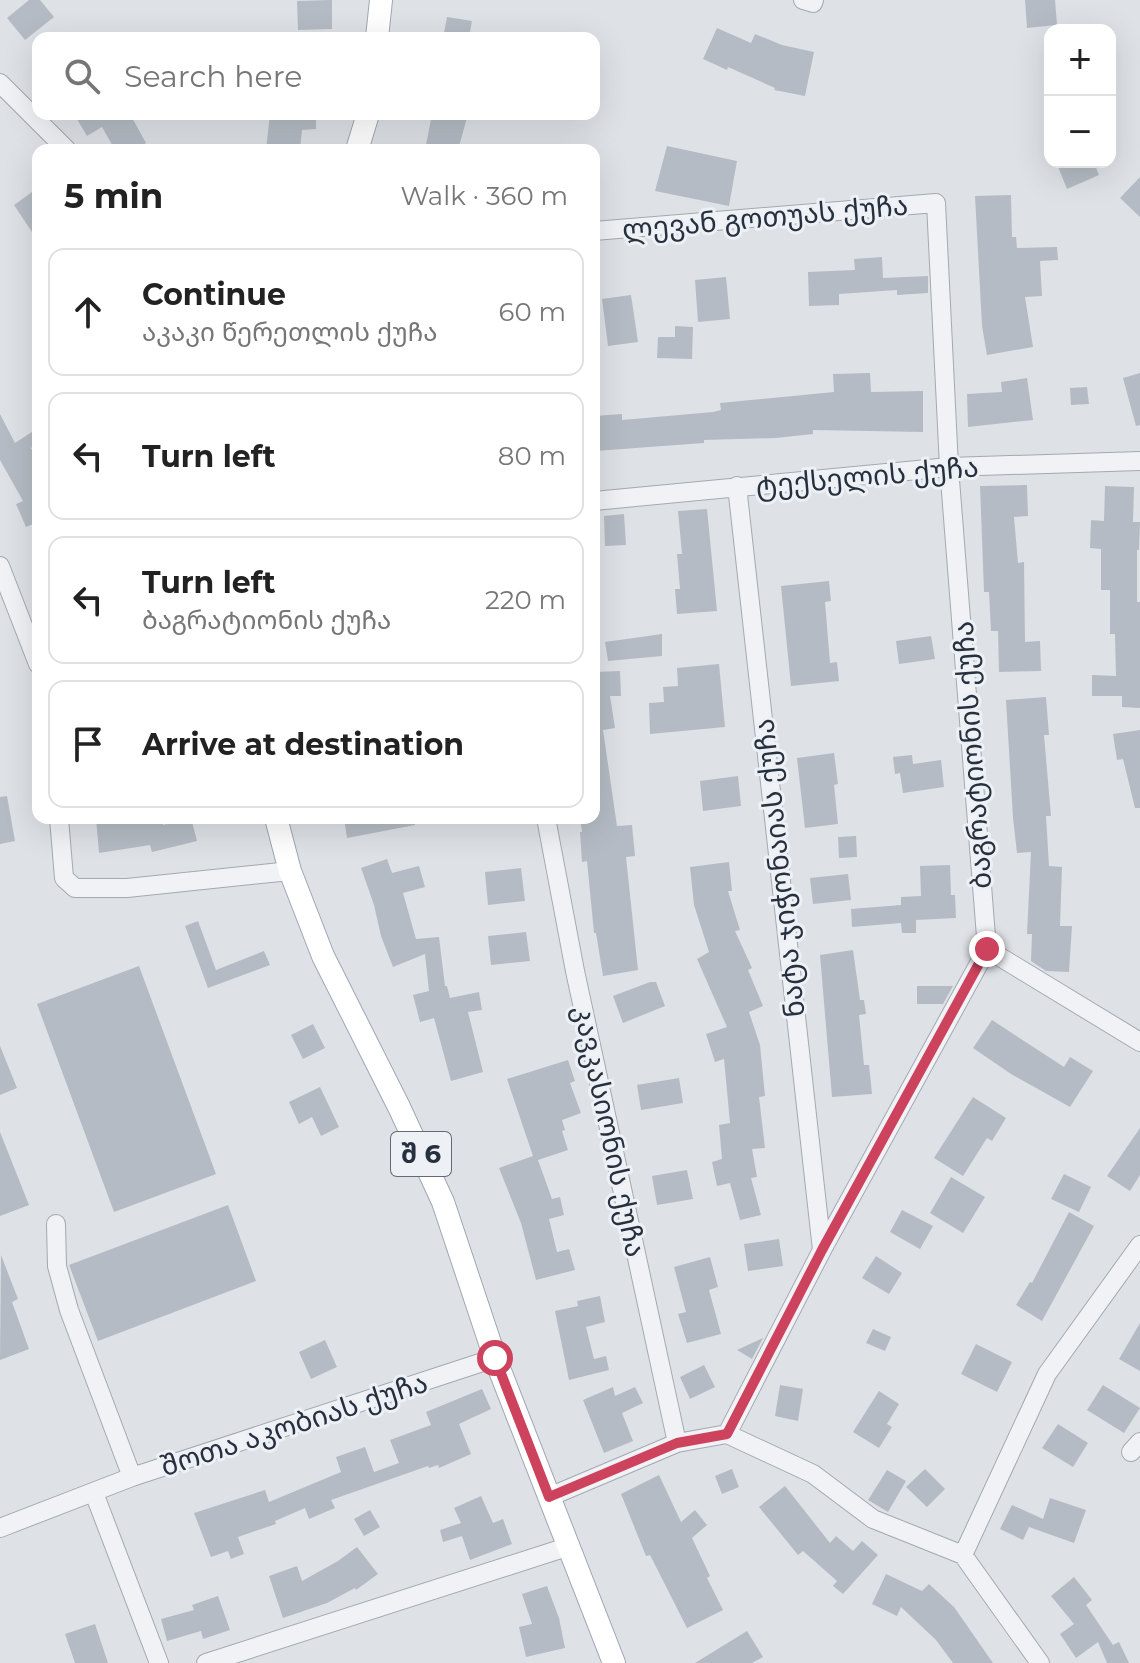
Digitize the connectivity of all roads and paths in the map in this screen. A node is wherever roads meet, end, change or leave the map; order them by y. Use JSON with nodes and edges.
{"nodes":[{"id":1,"x":381,"y":0,"type":"edge"},
{"id":2,"x":803,"y":0,"type":"edge"},
{"id":3,"x":814,"y":0,"type":"edge"},
{"id":4,"x":378,"y":32,"type":"edge"},
{"id":5,"x":0,"y":83,"type":"edge"},
{"id":6,"x":32,"y":115,"type":"edge"},
{"id":7,"x":37,"y":120,"type":"edge"},
{"id":8,"x":366,"y":120,"type":"edge"},
{"id":9,"x":61,"y":144,"type":"edge"},
{"id":10,"x":359,"y":144,"type":"edge"},
{"id":11,"x":936,"y":203,"type":"joint"},
{"id":12,"x":600,"y":231,"type":"edge"},
{"id":13,"x":1140,"y":461,"type":"edge"},
{"id":14,"x":949,"y":467,"type":"junction"},
{"id":15,"x":737,"y":486,"type":"junction"},
{"id":16,"x":600,"y":500,"type":"edge"},
{"id":17,"x":0,"y":566,"type":"edge"},
{"id":18,"x":32,"y":649,"type":"edge"},
{"id":19,"x":60,"y":824,"type":"edge"},
{"id":20,"x":278,"y":824,"type":"edge"},
{"id":21,"x":547,"y":824,"type":"edge"},
{"id":22,"x":290,"y":871,"type":"junction"},
{"id":23,"x":987,"y":949,"type":"junction"},
{"id":24,"x":1140,"y":1042,"type":"edge"},
{"id":25,"x":56,"y":1224,"type":"dead end"},
{"id":26,"x":1140,"y":1245,"type":"edge"},
{"id":27,"x":822,"y":1250,"type":"junction"},
{"id":28,"x":495,"y":1358,"type":"junction"},
{"id":29,"x":727,"y":1434,"type":"junction"},
{"id":30,"x":677,"y":1443,"type":"junction"},
{"id":31,"x":132,"y":1477,"type":"junction"},
{"id":32,"x":94,"y":1493,"type":"junction"},
{"id":33,"x":549,"y":1497,"type":"junction"},
{"id":34,"x":0,"y":1528,"type":"edge"},
{"id":35,"x":570,"y":1546,"type":"junction"},
{"id":36,"x":963,"y":1555,"type":"junction"},
{"id":37,"x":159,"y":1663,"type":"edge"},
{"id":38,"x":206,"y":1663,"type":"edge"},
{"id":39,"x":614,"y":1663,"type":"edge"},
{"id":40,"x":1040,"y":1663,"type":"edge"}],
"edges":[{"from":1,"to":4,"type":"main road"},
{"from":2,"to":3,"type":"street"},
{"from":5,"to":6,"type":"street"},
{"from":7,"to":9,"type":"street"},
{"from":8,"to":10,"type":"main road"},
{"from":11,"to":12,"type":"street","name":"ლევან გოთუას ქუჩა"},
{"from":11,"to":14,"type":"street","name":"ბაგრატიონის ქუჩა"},
{"from":13,"to":14,"type":"street","name":"ტექსელის ქუჩა"},
{"from":14,"to":15,"type":"street","name":"ტექსელის ქუჩა"},
{"from":14,"to":23,"type":"street","name":"ბაგრატიონის ქუჩა"},
{"from":15,"to":16,"type":"street","name":"ტექსელის ქუჩა"},
{"from":15,"to":27,"type":"street","name":"ნატა ჯიჭონაიას ქუჩა"},
{"from":17,"to":18,"type":"street"},
{"from":19,"to":22,"type":"street"},
{"from":20,"to":22,"type":"main road","number":"შ 6"},
{"from":21,"to":30,"type":"street","name":"კავკასიონის ქუჩა"},
{"from":22,"to":28,"type":"main road","number":"შ 6"},
{"from":23,"to":24,"type":"street"},
{"from":23,"to":27,"type":"street"},
{"from":25,"to":31,"type":"street"},
{"from":26,"to":36,"type":"street"},
{"from":27,"to":29,"type":"street"},
{"from":28,"to":31,"type":"street","name":"შოთა აკობიას ქუჩა"},
{"from":28,"to":33,"type":"main road","number":"შ 6"},
{"from":29,"to":30,"type":"street"},
{"from":29,"to":36,"type":"street"},
{"from":30,"to":33,"type":"street"},
{"from":31,"to":32,"type":"street","name":"შოთა აკობიას ქუჩა"},
{"from":32,"to":34,"type":"street","name":"შოთა აკობიას ქუჩა"},
{"from":32,"to":37,"type":"street"},
{"from":33,"to":35,"type":"main road","number":"შ 6"},
{"from":35,"to":38,"type":"street"},
{"from":35,"to":39,"type":"main road","number":"შ 6"},
{"from":36,"to":40,"type":"street"}]}
